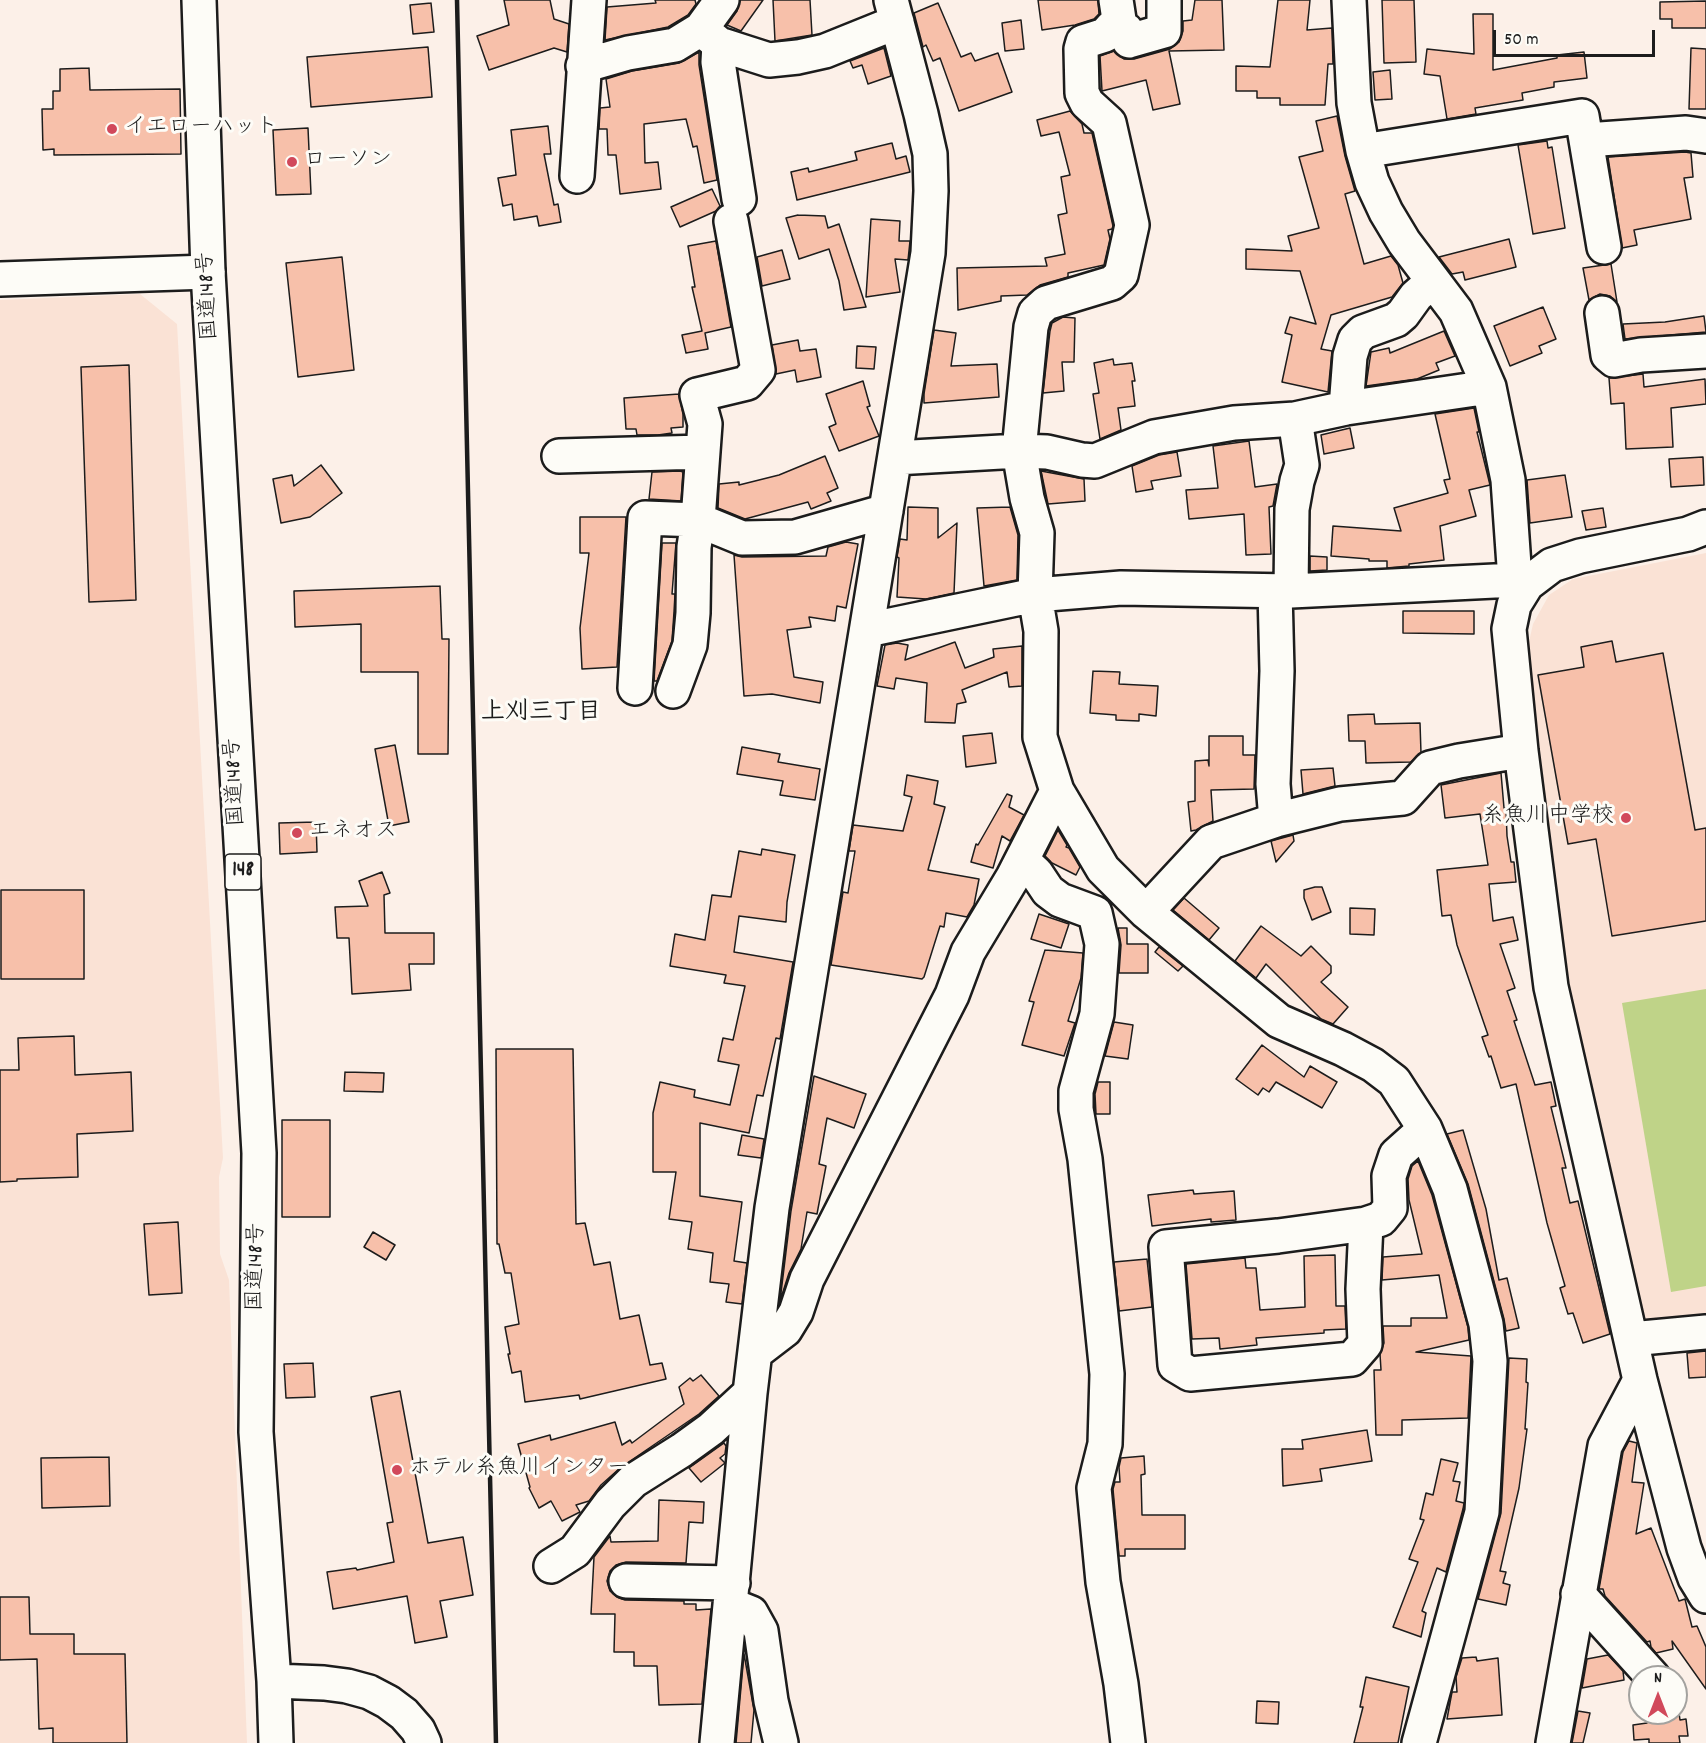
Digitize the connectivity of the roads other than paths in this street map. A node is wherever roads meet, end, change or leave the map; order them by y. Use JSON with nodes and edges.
{"nodes":[{"id":1,"x":199,"y":0,"type":"edge"},
{"id":2,"x":589,"y":0,"type":"edge"},
{"id":3,"x":722,"y":0,"type":"edge"},
{"id":4,"x":1164,"y":0,"type":"edge"},
{"id":5,"x":1349,"y":0,"type":"edge"},
{"id":6,"x":893,"y":6,"type":"edge"},
{"id":7,"x":1118,"y":13,"type":"edge"},
{"id":8,"x":710,"y":36,"type":"junction"},
{"id":9,"x":583,"y":66,"type":"junction"},
{"id":10,"x":1706,"y":136,"type":"edge"},
{"id":11,"x":1586,"y":140,"type":"junction"},
{"id":12,"x":1362,"y":151,"type":"junction"},
{"id":13,"x":577,"y":176,"type":"dead end"},
{"id":14,"x":1604,"y":248,"type":"dead end"},
{"id":15,"x":208,"y":272,"type":"junction"},
{"id":16,"x":0,"y":279,"type":"edge"},
{"id":17,"x":1433,"y":281,"type":"junction"},
{"id":18,"x":1602,"y":313,"type":"dead end"},
{"id":19,"x":1706,"y":351,"type":"edge"},
{"id":20,"x":1489,"y":387,"type":"junction"},
{"id":21,"x":1346,"y":408,"type":"junction"},
{"id":22,"x":1295,"y":419,"type":"junction"},
{"id":23,"x":1019,"y":451,"type":"junction"},
{"id":24,"x":703,"y":452,"type":"junction"},
{"id":25,"x":559,"y":456,"type":"dead end"},
{"id":26,"x":895,"y":458,"type":"junction"},
{"id":27,"x":886,"y":511,"type":"junction"},
{"id":28,"x":698,"y":520,"type":"junction"},
{"id":29,"x":1706,"y":527,"type":"edge"},
{"id":30,"x":1521,"y":582,"type":"junction"},
{"id":31,"x":1283,"y":591,"type":"junction"},
{"id":32,"x":1035,"y":595,"type":"junction"},
{"id":33,"x":867,"y":630,"type":"junction"},
{"id":34,"x":635,"y":688,"type":"dead end"},
{"id":35,"x":673,"y":691,"type":"dead end"},
{"id":36,"x":1521,"y":751,"type":"junction"},
{"id":37,"x":1057,"y":791,"type":"junction"},
{"id":38,"x":1276,"y":820,"type":"junction"},
{"id":39,"x":1022,"y":860,"type":"junction"},
{"id":40,"x":1103,"y":869,"type":"junction"},
{"id":41,"x":1146,"y":912,"type":"junction"},
{"id":42,"x":1095,"y":913,"type":"junction"},
{"id":43,"x":1425,"y":1129,"type":"junction"},
{"id":44,"x":1366,"y":1224,"type":"junction"},
{"id":45,"x":1706,"y":1332,"type":"edge"},
{"id":46,"x":1631,"y":1339,"type":"junction"},
{"id":47,"x":755,"y":1353,"type":"junction"},
{"id":48,"x":1640,"y":1380,"type":"junction"},
{"id":49,"x":750,"y":1393,"type":"junction"},
{"id":50,"x":551,"y":1566,"type":"dead end"},
{"id":51,"x":626,"y":1581,"type":"dead end"},
{"id":52,"x":732,"y":1594,"type":"junction"},
{"id":53,"x":1578,"y":1594,"type":"junction"},
{"id":54,"x":1706,"y":1596,"type":"edge"},
{"id":55,"x":1642,"y":1665,"type":"edge"},
{"id":56,"x":274,"y":1681,"type":"junction"},
{"id":57,"x":276,"y":1743,"type":"edge"},
{"id":58,"x":424,"y":1743,"type":"edge"},
{"id":59,"x":717,"y":1743,"type":"edge"},
{"id":60,"x":781,"y":1743,"type":"edge"},
{"id":61,"x":1128,"y":1743,"type":"edge"},
{"id":62,"x":1419,"y":1743,"type":"edge"},
{"id":63,"x":1553,"y":1743,"type":"edge"}],
"edges":[{"from":1,"to":15,"type":"main road","name":"国道148号","number":"148"},
{"from":2,"to":9,"type":"main road"},
{"from":3,"to":8,"type":"main road"},
{"from":4,"to":7,"type":"main road"},
{"from":5,"to":12,"type":"main road"},
{"from":6,"to":8,"type":"main road"},
{"from":6,"to":26,"type":"main road"},
{"from":7,"to":23,"type":"main road"},
{"from":8,"to":9,"type":"main road"},
{"from":8,"to":24,"type":"main road"},
{"from":9,"to":13,"type":"main road"},
{"from":10,"to":11,"type":"main road"},
{"from":11,"to":12,"type":"main road"},
{"from":11,"to":14,"type":"main road"},
{"from":12,"to":17,"type":"main road"},
{"from":15,"to":16,"type":"main road"},
{"from":15,"to":56,"type":"main road","name":"国道148号","number":"148"},
{"from":17,"to":20,"type":"main road"},
{"from":17,"to":21,"type":"main road"},
{"from":18,"to":19,"type":"main road"},
{"from":20,"to":21,"type":"main road"},
{"from":20,"to":30,"type":"main road"},
{"from":21,"to":22,"type":"main road"},
{"from":22,"to":23,"type":"main road"},
{"from":22,"to":31,"type":"main road"},
{"from":23,"to":26,"type":"main road"},
{"from":23,"to":32,"type":"main road"},
{"from":24,"to":25,"type":"main road"},
{"from":24,"to":28,"type":"main road"},
{"from":26,"to":27,"type":"main road"},
{"from":27,"to":28,"type":"main road"},
{"from":27,"to":33,"type":"main road"},
{"from":28,"to":34,"type":"main road"},
{"from":28,"to":35,"type":"main road"},
{"from":29,"to":30,"type":"main road"},
{"from":30,"to":31,"type":"main road"},
{"from":30,"to":36,"type":"main road"},
{"from":31,"to":32,"type":"main road"},
{"from":31,"to":38,"type":"main road"},
{"from":32,"to":33,"type":"main road"},
{"from":32,"to":37,"type":"main road"},
{"from":33,"to":47,"type":"main road"},
{"from":36,"to":38,"type":"main road"},
{"from":36,"to":46,"type":"main road"},
{"from":37,"to":39,"type":"main road"},
{"from":37,"to":40,"type":"main road"},
{"from":38,"to":41,"type":"main road"},
{"from":39,"to":42,"type":"main road"},
{"from":39,"to":47,"type":"main road"},
{"from":40,"to":41,"type":"main road"},
{"from":40,"to":42,"type":"main road"},
{"from":41,"to":43,"type":"main road"},
{"from":42,"to":61,"type":"main road"},
{"from":43,"to":44,"type":"main road"},
{"from":43,"to":62,"type":"main road"},
{"from":44,"to":44,"type":"main road"},
{"from":45,"to":46,"type":"main road"},
{"from":46,"to":48,"type":"main road"},
{"from":47,"to":49,"type":"main road"},
{"from":48,"to":53,"type":"main road"},
{"from":48,"to":54,"type":"main road"},
{"from":49,"to":50,"type":"main road"},
{"from":49,"to":52,"type":"main road"},
{"from":51,"to":52,"type":"main road"},
{"from":52,"to":59,"type":"main road"},
{"from":52,"to":60,"type":"main road"},
{"from":53,"to":55,"type":"main road"},
{"from":53,"to":63,"type":"main road"},
{"from":56,"to":57,"type":"main road","name":"国道148号","number":"148"},
{"from":56,"to":58,"type":"main road"}]}
